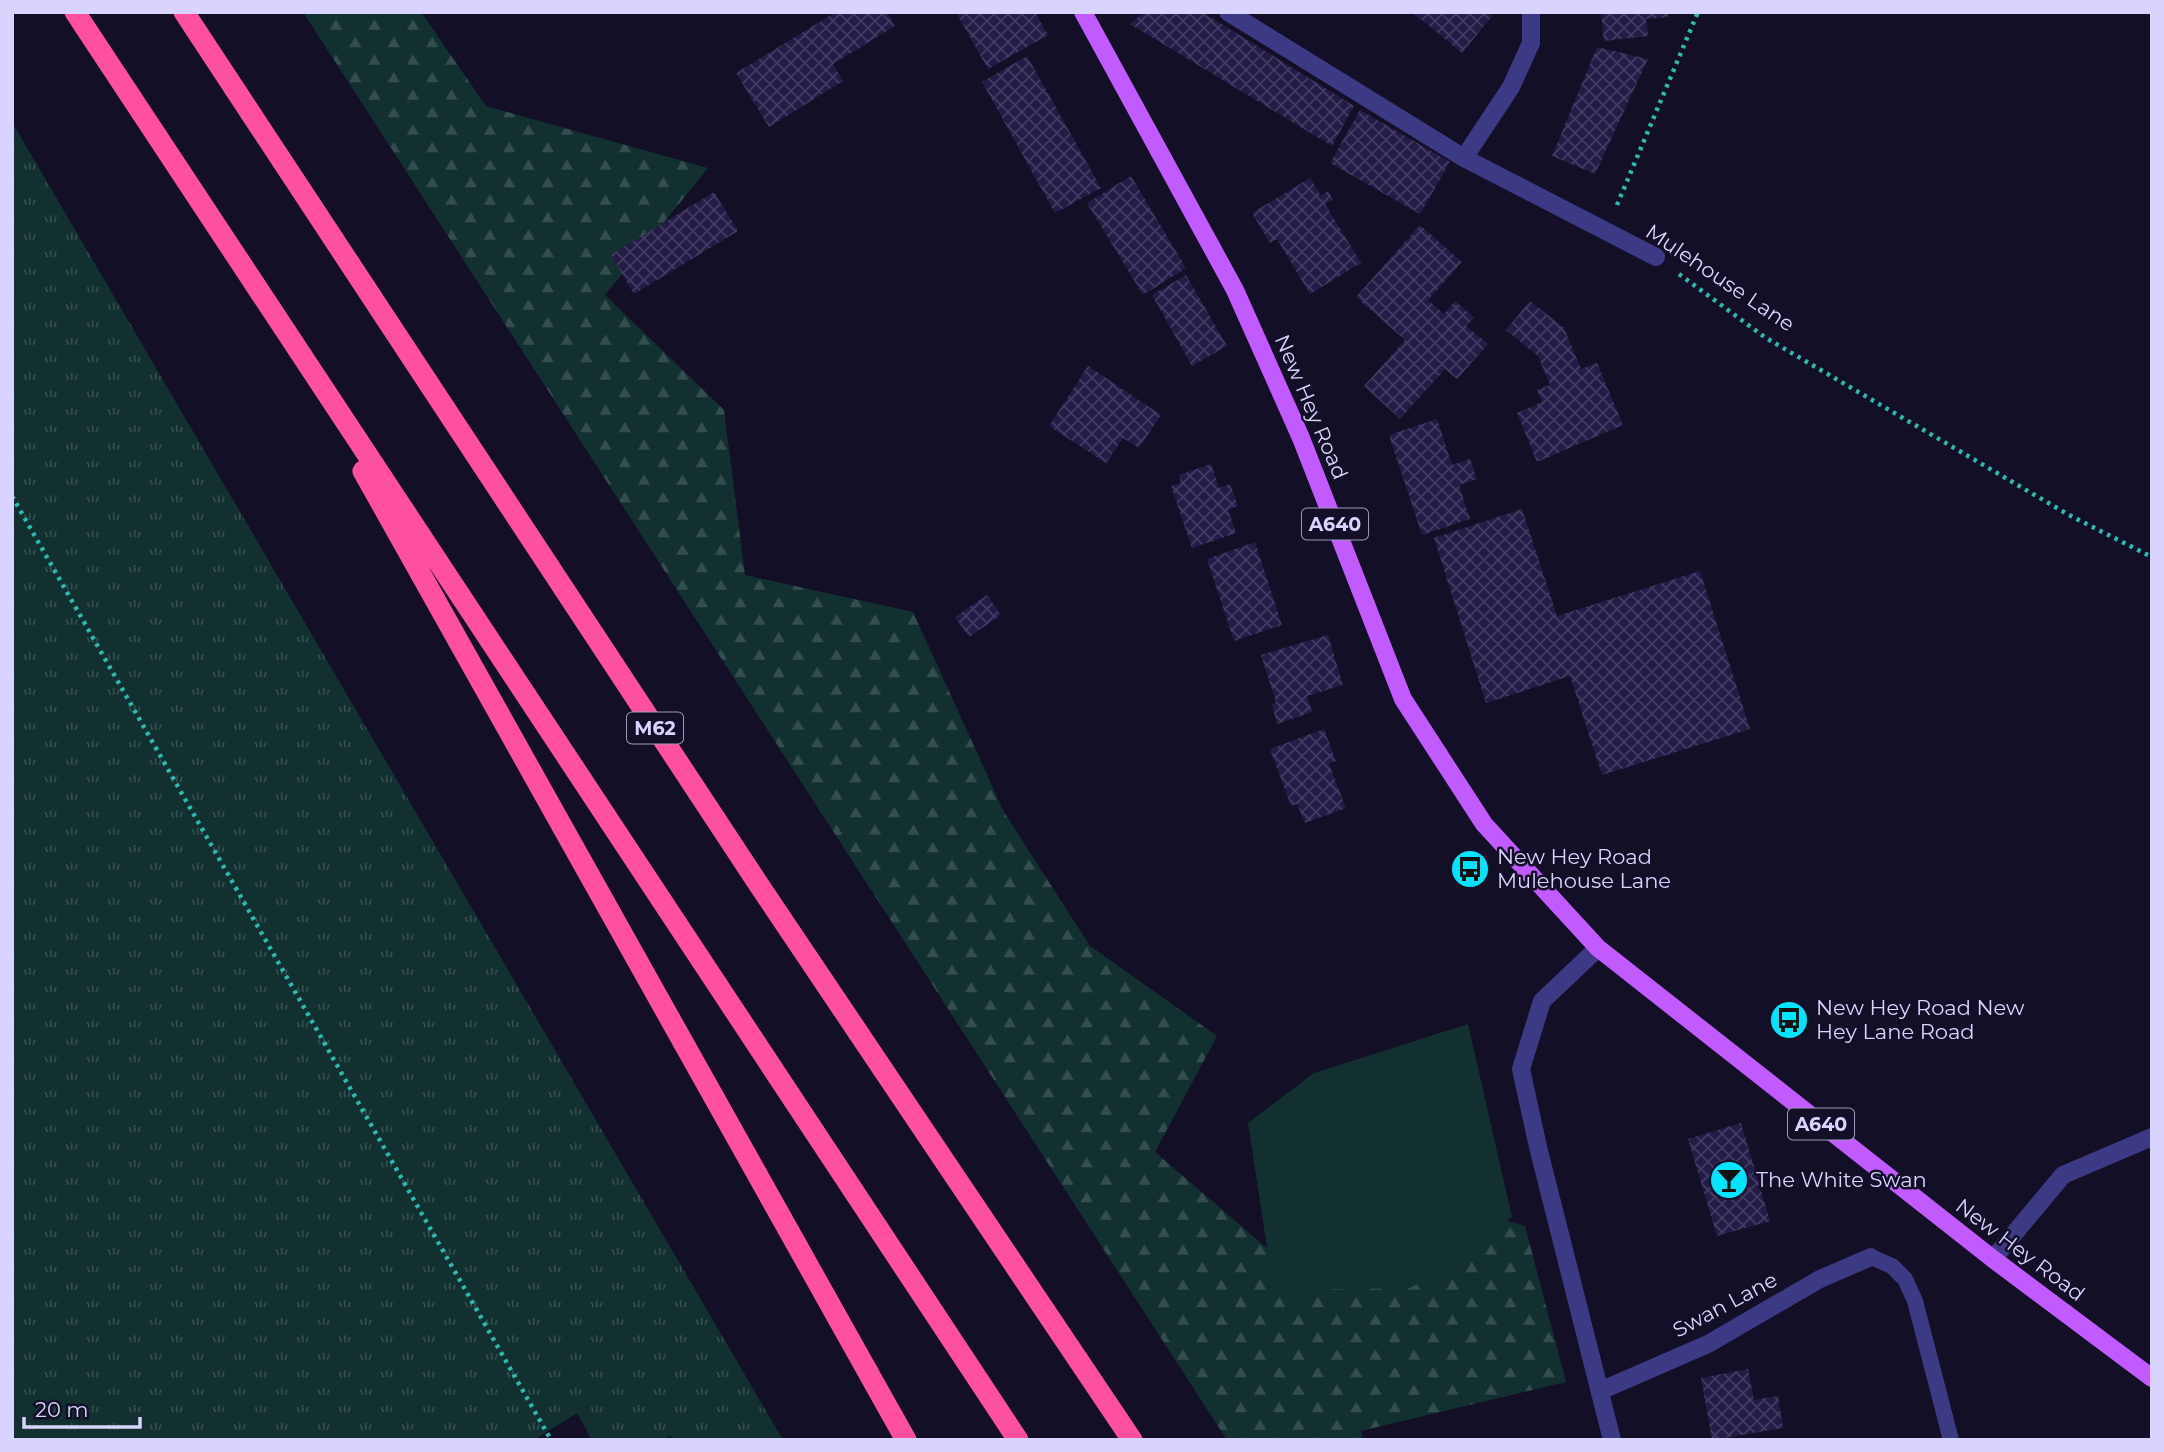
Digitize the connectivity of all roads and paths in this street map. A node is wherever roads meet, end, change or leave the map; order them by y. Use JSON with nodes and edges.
{"nodes":[{"id":1,"x":75,"y":12,"type":"edge"},
{"id":2,"x":184,"y":12,"type":"edge"},
{"id":3,"x":1083,"y":12,"type":"edge"},
{"id":4,"x":1228,"y":12,"type":"edge"},
{"id":5,"x":1531,"y":12,"type":"edge"},
{"id":6,"x":1698,"y":12,"type":"edge"},
{"id":7,"x":1464,"y":158,"type":"junction"},
{"id":8,"x":1606,"y":231,"type":"junction"},
{"id":9,"x":1656,"y":257,"type":"joint"},
{"id":10,"x":276,"y":318,"type":"junction"},
{"id":11,"x":12,"y":495,"type":"edge"},
{"id":12,"x":2152,"y":557,"type":"edge"},
{"id":13,"x":1598,"y":948,"type":"junction"},
{"id":14,"x":2152,"y":1137,"type":"edge"},
{"id":15,"x":1871,"y":1257,"type":"joint"},
{"id":16,"x":1993,"y":1259,"type":"junction"},
{"id":17,"x":2152,"y":1378,"type":"edge"},
{"id":18,"x":1600,"y":1391,"type":"junction"},
{"id":19,"x":551,"y":1440,"type":"edge"},
{"id":20,"x":906,"y":1440,"type":"edge"},
{"id":21,"x":1018,"y":1440,"type":"edge"},
{"id":22,"x":1132,"y":1440,"type":"edge"},
{"id":23,"x":1612,"y":1440,"type":"edge"},
{"id":24,"x":1951,"y":1440,"type":"edge"}],
"edges":[{"from":1,"to":10,"type":"highway"},
{"from":2,"to":22,"type":"highway","number":"M62"},
{"from":3,"to":13,"type":"main road","name":"New Hey Road","number":"A640"},
{"from":4,"to":7,"type":"street","name":"Mulehouse Lane"},
{"from":5,"to":7,"type":"street"},
{"from":6,"to":8,"type":"path"},
{"from":7,"to":8,"type":"street","name":"Mulehouse Lane"},
{"from":8,"to":9,"type":"street","name":"Mulehouse Lane"},
{"from":9,"to":12,"type":"path","name":"Mulehouse Lane"},
{"from":10,"to":20,"type":"highway"},
{"from":10,"to":21,"type":"highway"},
{"from":11,"to":19,"type":"path"},
{"from":13,"to":16,"type":"main road","name":"New Hey Road","number":"A640"},
{"from":13,"to":18,"type":"street"},
{"from":14,"to":16,"type":"street"},
{"from":15,"to":18,"type":"street","name":"Swan Lane"},
{"from":15,"to":24,"type":"lane"},
{"from":16,"to":17,"type":"main road","name":"New Hey Road","number":"A640"},
{"from":18,"to":23,"type":"street"}]}
